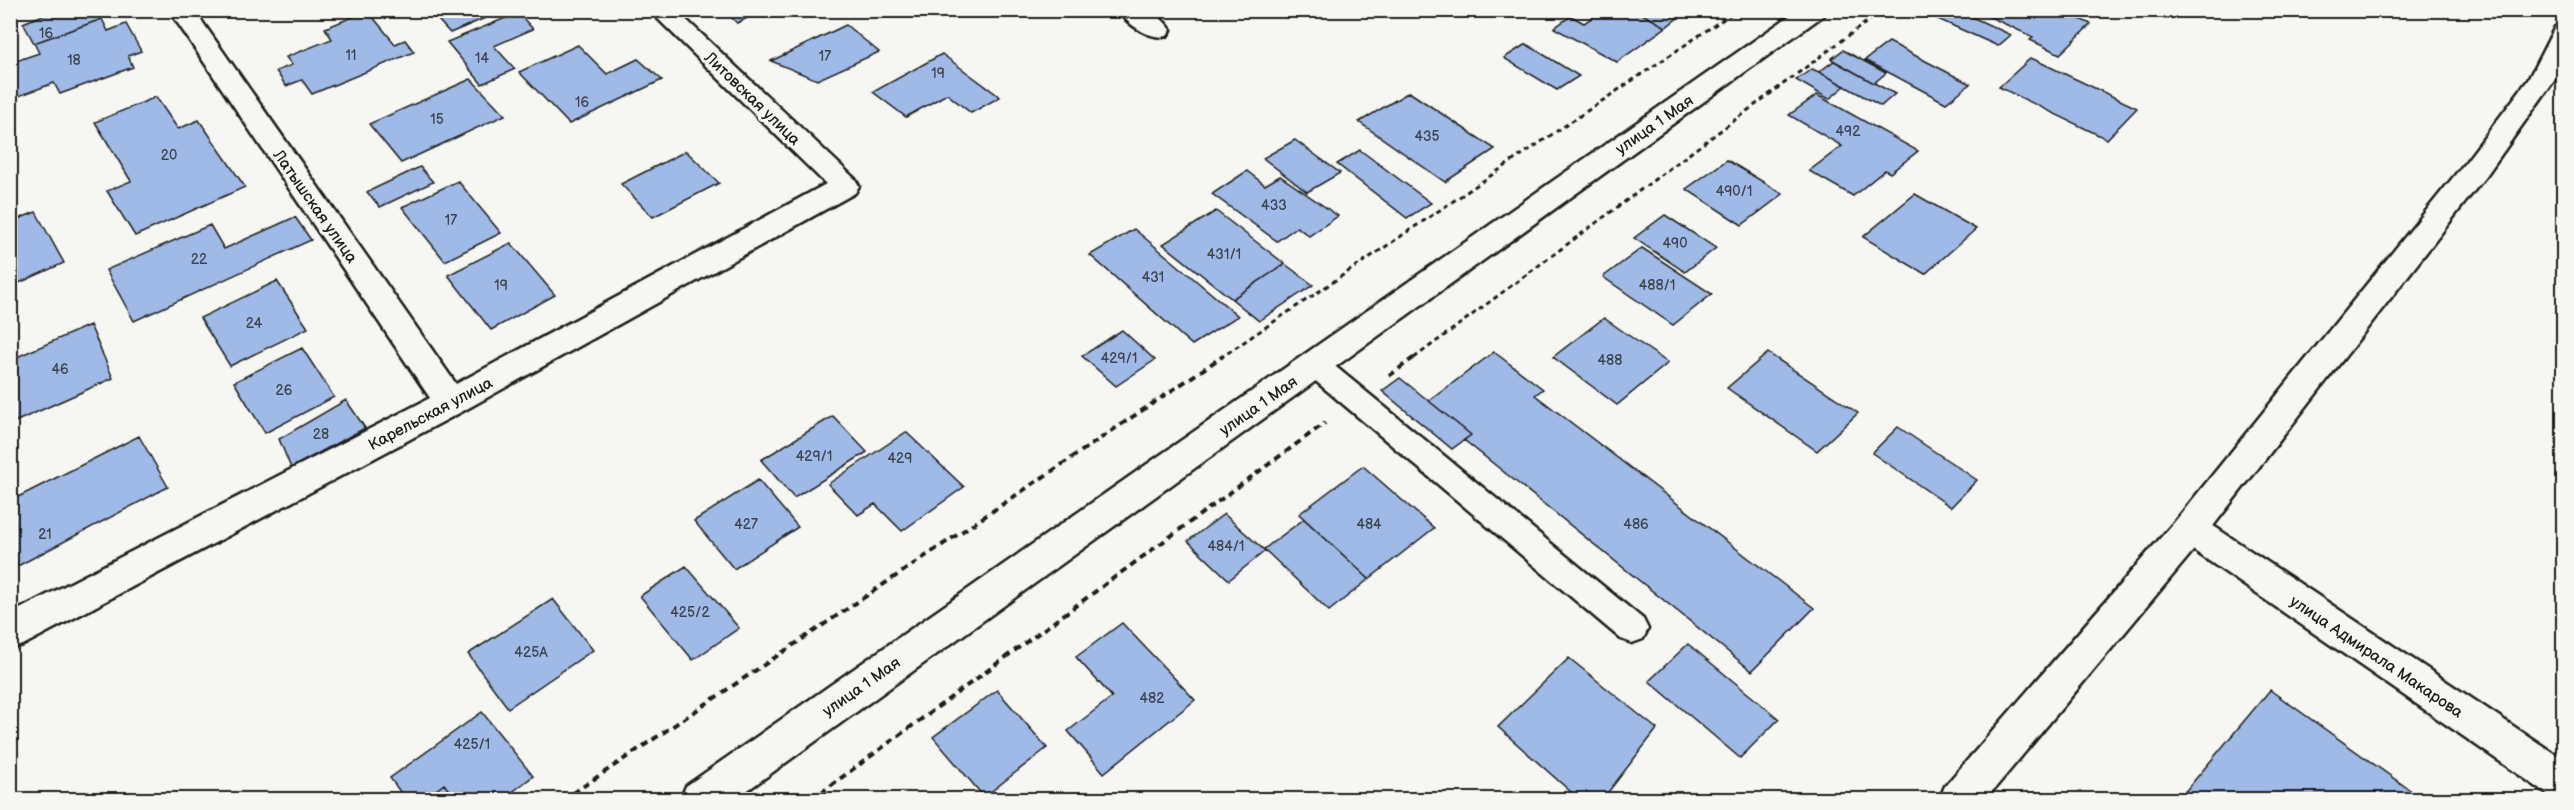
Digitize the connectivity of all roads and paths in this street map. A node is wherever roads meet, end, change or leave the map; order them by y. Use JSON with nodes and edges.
{"nodes":[{"id":1,"x":181,"y":10,"type":"edge"},
{"id":2,"x":661,"y":10,"type":"edge"},
{"id":3,"x":1130,"y":10,"type":"edge"},
{"id":4,"x":1737,"y":10,"type":"edge"},
{"id":5,"x":1815,"y":10,"type":"edge"},
{"id":6,"x":1882,"y":10,"type":"edge"},
{"id":7,"x":1158,"y":30,"type":"dead end"},
{"id":8,"x":2564,"y":33,"type":"edge"},
{"id":9,"x":845,"y":186,"type":"joint"},
{"id":10,"x":1315,"y":365,"type":"junction"},
{"id":11,"x":1356,"y":399,"type":"junction"},
{"id":12,"x":451,"y":402,"type":"junction"},
{"id":13,"x":2190,"y":529,"type":"junction"},
{"id":14,"x":1632,"y":628,"type":"dead end"},
{"id":15,"x":10,"y":633,"type":"edge"},
{"id":16,"x":2564,"y":783,"type":"edge"},
{"id":17,"x":563,"y":800,"type":"edge"},
{"id":18,"x":700,"y":800,"type":"edge"},
{"id":19,"x":810,"y":800,"type":"edge"},
{"id":20,"x":1959,"y":800,"type":"edge"}],
"edges":[{"from":1,"to":12,"type":"street","name":"Латышская улица"},
{"from":2,"to":9,"type":"street","name":"Литовская улица"},
{"from":3,"to":7,"type":"street"},
{"from":4,"to":17,"type":"path"},
{"from":5,"to":10,"type":"street","name":"улица 1 Мая"},
{"from":6,"to":11,"type":"path"},
{"from":8,"to":13,"type":"street"},
{"from":9,"to":12,"type":"street","name":"Карельская улица"},
{"from":10,"to":11,"type":"lane"},
{"from":10,"to":18,"type":"street","name":"улица 1 Мая"},
{"from":11,"to":14,"type":"lane"},
{"from":11,"to":19,"type":"path"},
{"from":12,"to":15,"type":"street","name":"Карельская улица"},
{"from":13,"to":16,"type":"street","name":"улица Адмирала Макарова"},
{"from":13,"to":20,"type":"street"}]}
